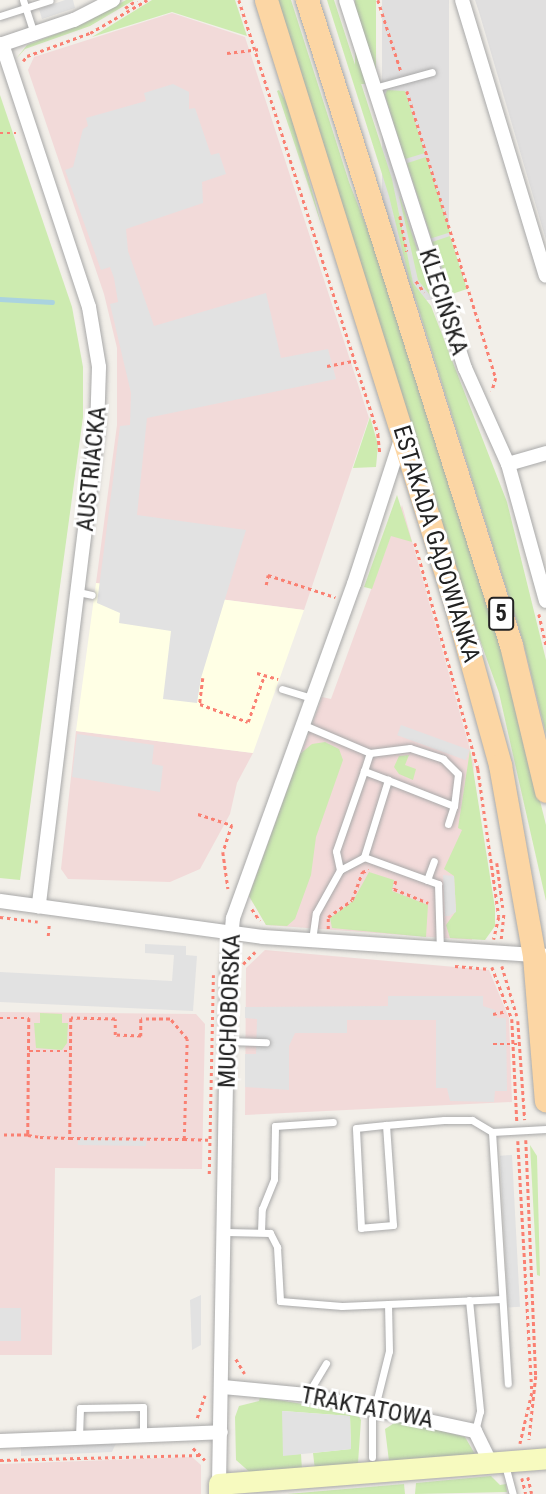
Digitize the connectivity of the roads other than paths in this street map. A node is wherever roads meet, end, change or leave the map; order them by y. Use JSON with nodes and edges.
{"nodes":[{"id":1,"x":50,"y":0,"type":"edge"},
{"id":2,"x":113,"y":0,"type":"edge"},
{"id":3,"x":267,"y":0,"type":"edge"},
{"id":4,"x":307,"y":0,"type":"edge"},
{"id":5,"x":346,"y":0,"type":"edge"},
{"id":6,"x":462,"y":0,"type":"edge"},
{"id":7,"x":24,"y":4,"type":"edge"},
{"id":8,"x":88,"y":7,"type":"edge"},
{"id":9,"x":0,"y":16,"type":"edge"},
{"id":10,"x":34,"y":34,"type":"junction"},
{"id":11,"x":1,"y":45,"type":"edge"},
{"id":12,"x":432,"y":72,"type":"dead end"},
{"id":13,"x":374,"y":88,"type":"junction"},
{"id":14,"x":546,"y":276,"type":"edge"},
{"id":15,"x":402,"y":431,"type":"junction"},
{"id":16,"x":546,"y":453,"type":"edge"},
{"id":17,"x":508,"y":464,"type":"junction"},
{"id":18,"x":546,"y":601,"type":"edge"},
{"id":19,"x":282,"y":688,"type":"road end"},
{"id":20,"x":314,"y":699,"type":"junction"},
{"id":21,"x":304,"y":725,"type":"junction"},
{"id":22,"x":370,"y":753,"type":"junction"},
{"id":23,"x":364,"y":771,"type":"junction"},
{"id":24,"x":388,"y":780,"type":"junction"},
{"id":25,"x":546,"y":791,"type":"edge"},
{"id":26,"x":454,"y":806,"type":"junction"},
{"id":27,"x":448,"y":824,"type":"dead end"},
{"id":28,"x":364,"y":857,"type":"junction"},
{"id":29,"x":434,"y":861,"type":"dead end"},
{"id":30,"x":340,"y":870,"type":"junction"},
{"id":31,"x":427,"y":880,"type":"junction"},
{"id":32,"x":0,"y":901,"type":"edge"},
{"id":33,"x":39,"y":906,"type":"junction"},
{"id":34,"x":231,"y":934,"type":"junction"},
{"id":35,"x":312,"y":941,"type":"junction"},
{"id":36,"x":440,"y":950,"type":"junction"},
{"id":37,"x":540,"y":956,"type":"edge"},
{"id":38,"x":228,"y":1041,"type":"junction"},
{"id":39,"x":267,"y":1042,"type":"dead end"},
{"id":40,"x":546,"y":1101,"type":"edge"},
{"id":41,"x":332,"y":1122,"type":"dead end"},
{"id":42,"x":386,"y":1125,"type":"junction"},
{"id":43,"x":546,"y":1129,"type":"edge"},
{"id":44,"x":492,"y":1132,"type":"junction"},
{"id":45,"x":226,"y":1232,"type":"junction"},
{"id":46,"x":261,"y":1232,"type":"junction"},
{"id":47,"x":502,"y":1299,"type":"junction"},
{"id":48,"x":468,"y":1300,"type":"junction"},
{"id":49,"x":388,"y":1304,"type":"junction"},
{"id":50,"x":326,"y":1363,"type":"dead end"},
{"id":51,"x":508,"y":1383,"type":"dead end"},
{"id":52,"x":223,"y":1387,"type":"junction"},
{"id":53,"x":307,"y":1395,"type":"junction"},
{"id":54,"x":374,"y":1407,"type":"junction"},
{"id":55,"x":475,"y":1431,"type":"junction"},
{"id":56,"x":221,"y":1432,"type":"junction"},
{"id":57,"x":143,"y":1434,"type":"junction"},
{"id":58,"x":79,"y":1437,"type":"junction"},
{"id":59,"x":0,"y":1441,"type":"edge"},
{"id":60,"x":537,"y":1452,"type":"edge"},
{"id":61,"x":372,"y":1457,"type":"dead end"},
{"id":62,"x":505,"y":1458,"type":"junction"},
{"id":63,"x":219,"y":1489,"type":"edge"},
{"id":64,"x":513,"y":1494,"type":"edge"}],
"edges":[{"from":1,"to":7,"type":"lane"},
{"from":2,"to":8,"type":"street"},
{"from":3,"to":15,"type":"main road","name":"ESTAKADA GĄDOWIANKA","number":"5"},
{"from":4,"to":25,"type":"main road","name":"ESTAKADA GĄDOWIANKA","number":"5"},
{"from":5,"to":13,"type":"street","name":"KLECIŃSKA"},
{"from":6,"to":14,"type":"street"},
{"from":7,"to":9,"type":"lane"},
{"from":7,"to":10,"type":"lane"},
{"from":8,"to":10,"type":"street"},
{"from":10,"to":11,"type":"street"},
{"from":11,"to":33,"type":"street","name":"AUSTRIACKA"},
{"from":12,"to":13,"type":"lane"},
{"from":13,"to":17,"type":"street","name":"KLECIŃSKA"},
{"from":15,"to":20,"type":"street","name":"MUCHOBORSKA"},
{"from":15,"to":37,"type":"main road","name":"ESTAKADA GĄDOWIANKA","number":"5"},
{"from":16,"to":17,"type":"street"},
{"from":17,"to":18,"type":"street","name":"KLECIŃSKA"},
{"from":19,"to":20,"type":"lane"},
{"from":20,"to":21,"type":"street","name":"MUCHOBORSKA"},
{"from":21,"to":22,"type":"lane"},
{"from":21,"to":34,"type":"street","name":"MUCHOBORSKA"},
{"from":22,"to":23,"type":"lane"},
{"from":22,"to":26,"type":"lane"},
{"from":23,"to":24,"type":"lane"},
{"from":23,"to":30,"type":"lane"},
{"from":24,"to":26,"type":"lane"},
{"from":24,"to":28,"type":"lane"},
{"from":26,"to":27,"type":"lane"},
{"from":28,"to":30,"type":"lane"},
{"from":28,"to":31,"type":"lane"},
{"from":29,"to":31,"type":"lane"},
{"from":30,"to":35,"type":"lane"},
{"from":31,"to":36,"type":"lane"},
{"from":32,"to":33,"type":"street"},
{"from":33,"to":34,"type":"street"},
{"from":34,"to":35,"type":"street"},
{"from":34,"to":38,"type":"street","name":"MUCHOBORSKA"},
{"from":35,"to":36,"type":"street"},
{"from":36,"to":37,"type":"street"},
{"from":37,"to":40,"type":"main road","name":"ESTAKADA GĄDOWIANKA","number":"5"},
{"from":38,"to":39,"type":"lane"},
{"from":38,"to":45,"type":"street","name":"MUCHOBORSKA"},
{"from":41,"to":46,"type":"lane"},
{"from":42,"to":42,"type":"lane"},
{"from":42,"to":44,"type":"lane"},
{"from":43,"to":44,"type":"lane"},
{"from":44,"to":47,"type":"lane"},
{"from":45,"to":46,"type":"lane"},
{"from":45,"to":52,"type":"street","name":"MUCHOBORSKA"},
{"from":46,"to":49,"type":"lane"},
{"from":47,"to":48,"type":"lane"},
{"from":47,"to":51,"type":"lane"},
{"from":48,"to":49,"type":"lane"},
{"from":48,"to":55,"type":"lane"},
{"from":49,"to":54,"type":"lane"},
{"from":50,"to":53,"type":"lane"},
{"from":52,"to":53,"type":"street","name":"TRAKTATOWA"},
{"from":52,"to":56,"type":"street","name":"MUCHOBORSKA"},
{"from":53,"to":54,"type":"street","name":"TRAKTATOWA"},
{"from":54,"to":55,"type":"street","name":"TRAKTATOWA"},
{"from":54,"to":61,"type":"lane"},
{"from":55,"to":62,"type":"street"},
{"from":56,"to":57,"type":"street"},
{"from":56,"to":63,"type":"street","name":"MUCHOBORSKA"},
{"from":57,"to":58,"type":"street"},
{"from":57,"to":58,"type":"lane"},
{"from":58,"to":59,"type":"street"},
{"from":60,"to":62,"type":"main road","name":"TRAKTATOWA"},
{"from":62,"to":63,"type":"main road","name":"TRAKTATOWA"},
{"from":62,"to":64,"type":"lane"}]}
